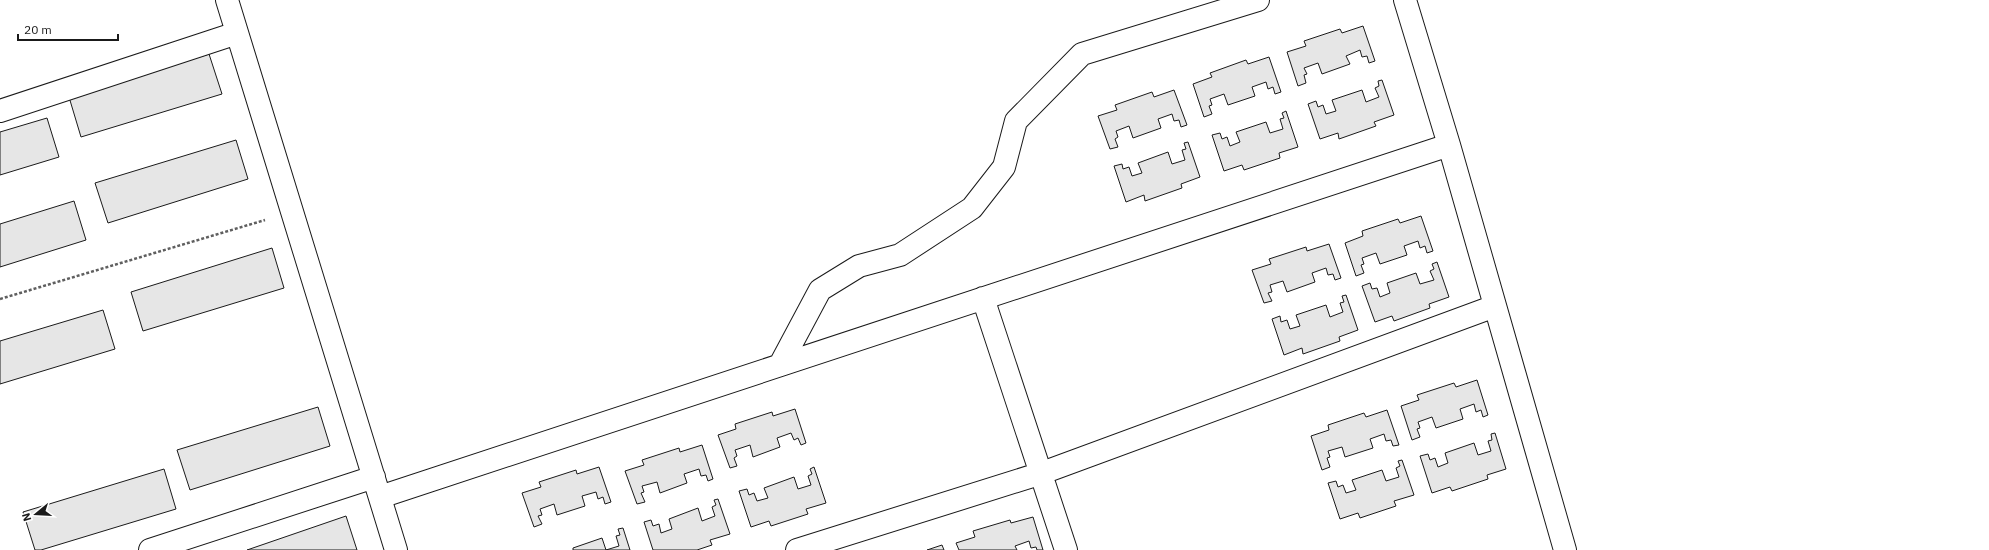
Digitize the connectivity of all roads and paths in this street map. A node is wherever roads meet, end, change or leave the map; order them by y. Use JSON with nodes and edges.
{"nodes":[{"id":1,"x":227,"y":0,"type":"edge"},
{"id":2,"x":1258,"y":0,"type":"edge"},
{"id":3,"x":1405,"y":0,"type":"edge"},
{"id":4,"x":237,"y":33,"type":"junction"},
{"id":5,"x":0,"y":111,"type":"edge"},
{"id":6,"x":1449,"y":145,"type":"junction"},
{"id":7,"x":292,"y":212,"type":"junction"},
{"id":8,"x":983,"y":298,"type":"junction"},
{"id":9,"x":0,"y":300,"type":"edge"},
{"id":10,"x":1495,"y":306,"type":"junction"},
{"id":11,"x":780,"y":365,"type":"junction"},
{"id":12,"x":1042,"y":472,"type":"junction"},
{"id":13,"x":377,"y":487,"type":"junction"},
{"id":14,"x":150,"y":550,"type":"edge"},
{"id":15,"x":396,"y":550,"type":"edge"},
{"id":16,"x":797,"y":550,"type":"edge"},
{"id":17,"x":1066,"y":550,"type":"edge"},
{"id":18,"x":1565,"y":550,"type":"edge"}],
"edges":[{"from":1,"to":4,"type":"street"},
{"from":2,"to":11,"type":"street"},
{"from":3,"to":6,"type":"street"},
{"from":4,"to":5,"type":"street"},
{"from":4,"to":7,"type":"street"},
{"from":6,"to":8,"type":"street"},
{"from":6,"to":10,"type":"street"},
{"from":7,"to":9,"type":"path"},
{"from":7,"to":13,"type":"street"},
{"from":8,"to":11,"type":"street"},
{"from":8,"to":12,"type":"street"},
{"from":10,"to":12,"type":"street"},
{"from":10,"to":18,"type":"street"},
{"from":11,"to":13,"type":"street"},
{"from":12,"to":16,"type":"street"},
{"from":12,"to":17,"type":"street"},
{"from":13,"to":14,"type":"street"},
{"from":13,"to":15,"type":"street"}]}
